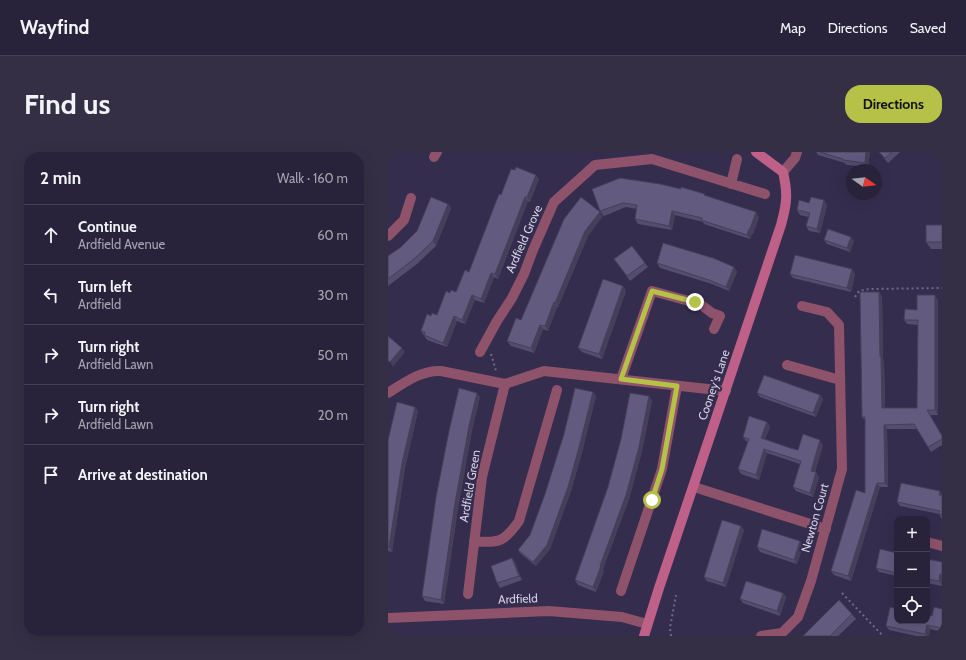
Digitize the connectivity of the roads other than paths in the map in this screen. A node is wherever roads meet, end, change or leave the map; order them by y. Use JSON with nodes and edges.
{"nodes":[{"id":1,"x":756,"y":152,"type":"edge"},
{"id":2,"x":797,"y":152,"type":"edge"},
{"id":3,"x":654,"y":155,"type":"edge"},
{"id":4,"x":737,"y":159,"type":"dead end"},
{"id":5,"x":783,"y":172,"type":"junction"},
{"id":6,"x":731,"y":184,"type":"junction"},
{"id":7,"x":765,"y":194,"type":"dead end"},
{"id":8,"x":412,"y":198,"type":"dead end"},
{"id":9,"x":388,"y":236,"type":"edge"},
{"id":10,"x":802,"y":306,"type":"dead end"},
{"id":11,"x":714,"y":329,"type":"dead end"},
{"id":12,"x":480,"y":352,"type":"road end"},
{"id":13,"x":787,"y":365,"type":"dead end"},
{"id":14,"x":621,"y":379,"type":"junction"},
{"id":15,"x":840,"y":380,"type":"junction"},
{"id":16,"x":500,"y":383,"type":"junction"},
{"id":17,"x":677,"y":386,"type":"junction"},
{"id":18,"x":557,"y":390,"type":"dead end"},
{"id":19,"x":726,"y":391,"type":"junction"},
{"id":20,"x":388,"y":392,"type":"edge"},
{"id":21,"x":694,"y":487,"type":"junction"},
{"id":22,"x":826,"y":529,"type":"junction"},
{"id":23,"x":474,"y":541,"type":"junction"},
{"id":24,"x":930,"y":543,"type":"edge"},
{"id":25,"x":942,"y":546,"type":"edge"},
{"id":26,"x":621,"y":591,"type":"dead end"},
{"id":27,"x":468,"y":594,"type":"dead end"},
{"id":28,"x":388,"y":618,"type":"edge"},
{"id":29,"x":647,"y":624,"type":"junction"},
{"id":30,"x":644,"y":636,"type":"edge"},
{"id":31,"x":761,"y":636,"type":"edge"}],
"edges":[{"from":1,"to":5,"type":"street"},
{"from":2,"to":5,"type":"street"},
{"from":3,"to":6,"type":"street","name":"Ardfield Grove"},
{"from":3,"to":12,"type":"street","name":"Ardfield Grove"},
{"from":4,"to":6,"type":"street"},
{"from":5,"to":19,"type":"street","name":"Cooney's Lane"},
{"from":6,"to":7,"type":"street","name":"Ardfield Grove"},
{"from":8,"to":9,"type":"street"},
{"from":10,"to":15,"type":"street","name":"Newton Court"},
{"from":11,"to":14,"type":"street"},
{"from":13,"to":15,"type":"street"},
{"from":14,"to":16,"type":"street"},
{"from":14,"to":17,"type":"street"},
{"from":15,"to":22,"type":"street","name":"Newton Court"},
{"from":16,"to":20,"type":"street"},
{"from":16,"to":23,"type":"street","name":"Ardfield Green"},
{"from":17,"to":19,"type":"street"},
{"from":17,"to":26,"type":"street"},
{"from":18,"to":23,"type":"street"},
{"from":19,"to":21,"type":"street","name":"Cooney's Lane"},
{"from":21,"to":22,"type":"street"},
{"from":21,"to":29,"type":"street","name":"Cooney's Lane"},
{"from":22,"to":31,"type":"street","name":"Newton Court"},
{"from":23,"to":27,"type":"street","name":"Ardfield Green"},
{"from":24,"to":25,"type":"street"},
{"from":28,"to":29,"type":"street","name":"Ardfield"},
{"from":29,"to":30,"type":"street","name":"Cooney's Lane"}]}
